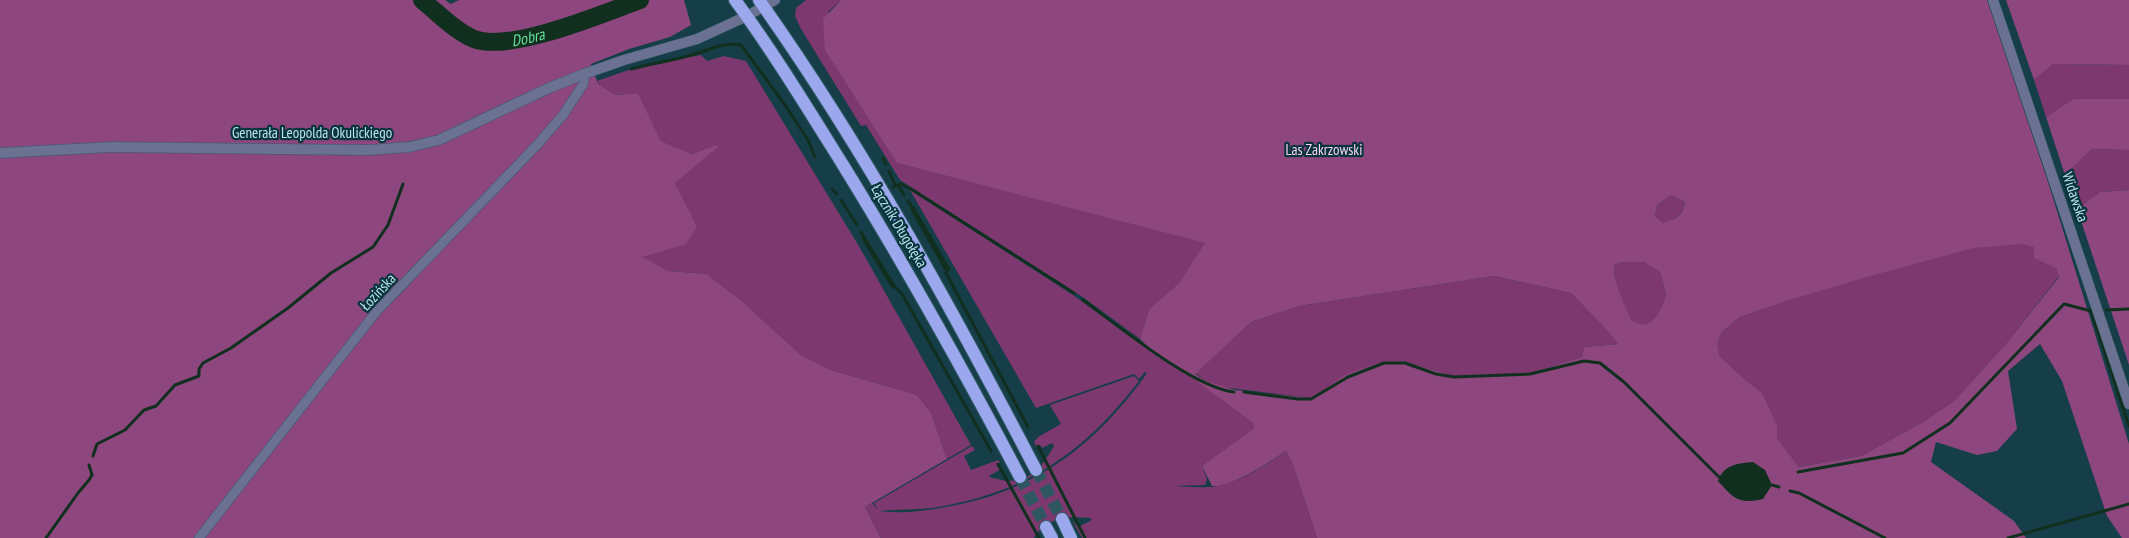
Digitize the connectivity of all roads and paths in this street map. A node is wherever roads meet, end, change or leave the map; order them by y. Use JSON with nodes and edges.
{"nodes":[{"id":1,"x":735,"y":0,"type":"edge"},
{"id":2,"x":1993,"y":0,"type":"edge"},
{"id":3,"x":766,"y":2,"type":"edge"},
{"id":4,"x":747,"y":16,"type":"junction"},
{"id":5,"x":584,"y":74,"type":"junction"},
{"id":6,"x":0,"y":153,"type":"edge"},
{"id":7,"x":2129,"y":404,"type":"edge"},
{"id":8,"x":1036,"y":470,"type":"tunnel mouth"},
{"id":9,"x":1020,"y":477,"type":"tunnel mouth"},
{"id":10,"x":1062,"y":519,"type":"tunnel mouth"},
{"id":11,"x":199,"y":538,"type":"edge"},
{"id":12,"x":1072,"y":538,"type":"edge"}],
"edges":[{"from":1,"to":4,"type":"main road","name":"Łącznik Długołęka"},
{"from":2,"to":7,"type":"street","name":"Widawska"},
{"from":3,"to":4,"type":"street","name":"Generała Leopolda Okulickiego"},
{"from":3,"to":8,"type":"main road","name":"Łącznik Długołęka"},
{"from":4,"to":5,"type":"street","name":"Generała Leopolda Okulickiego"},
{"from":4,"to":9,"type":"main road","name":"Łącznik Długołęka"},
{"from":5,"to":6,"type":"street","name":"Generała Leopolda Okulickiego"},
{"from":5,"to":11,"type":"street","name":"Łozińska"},
{"from":10,"to":12,"type":"main road"}]}
